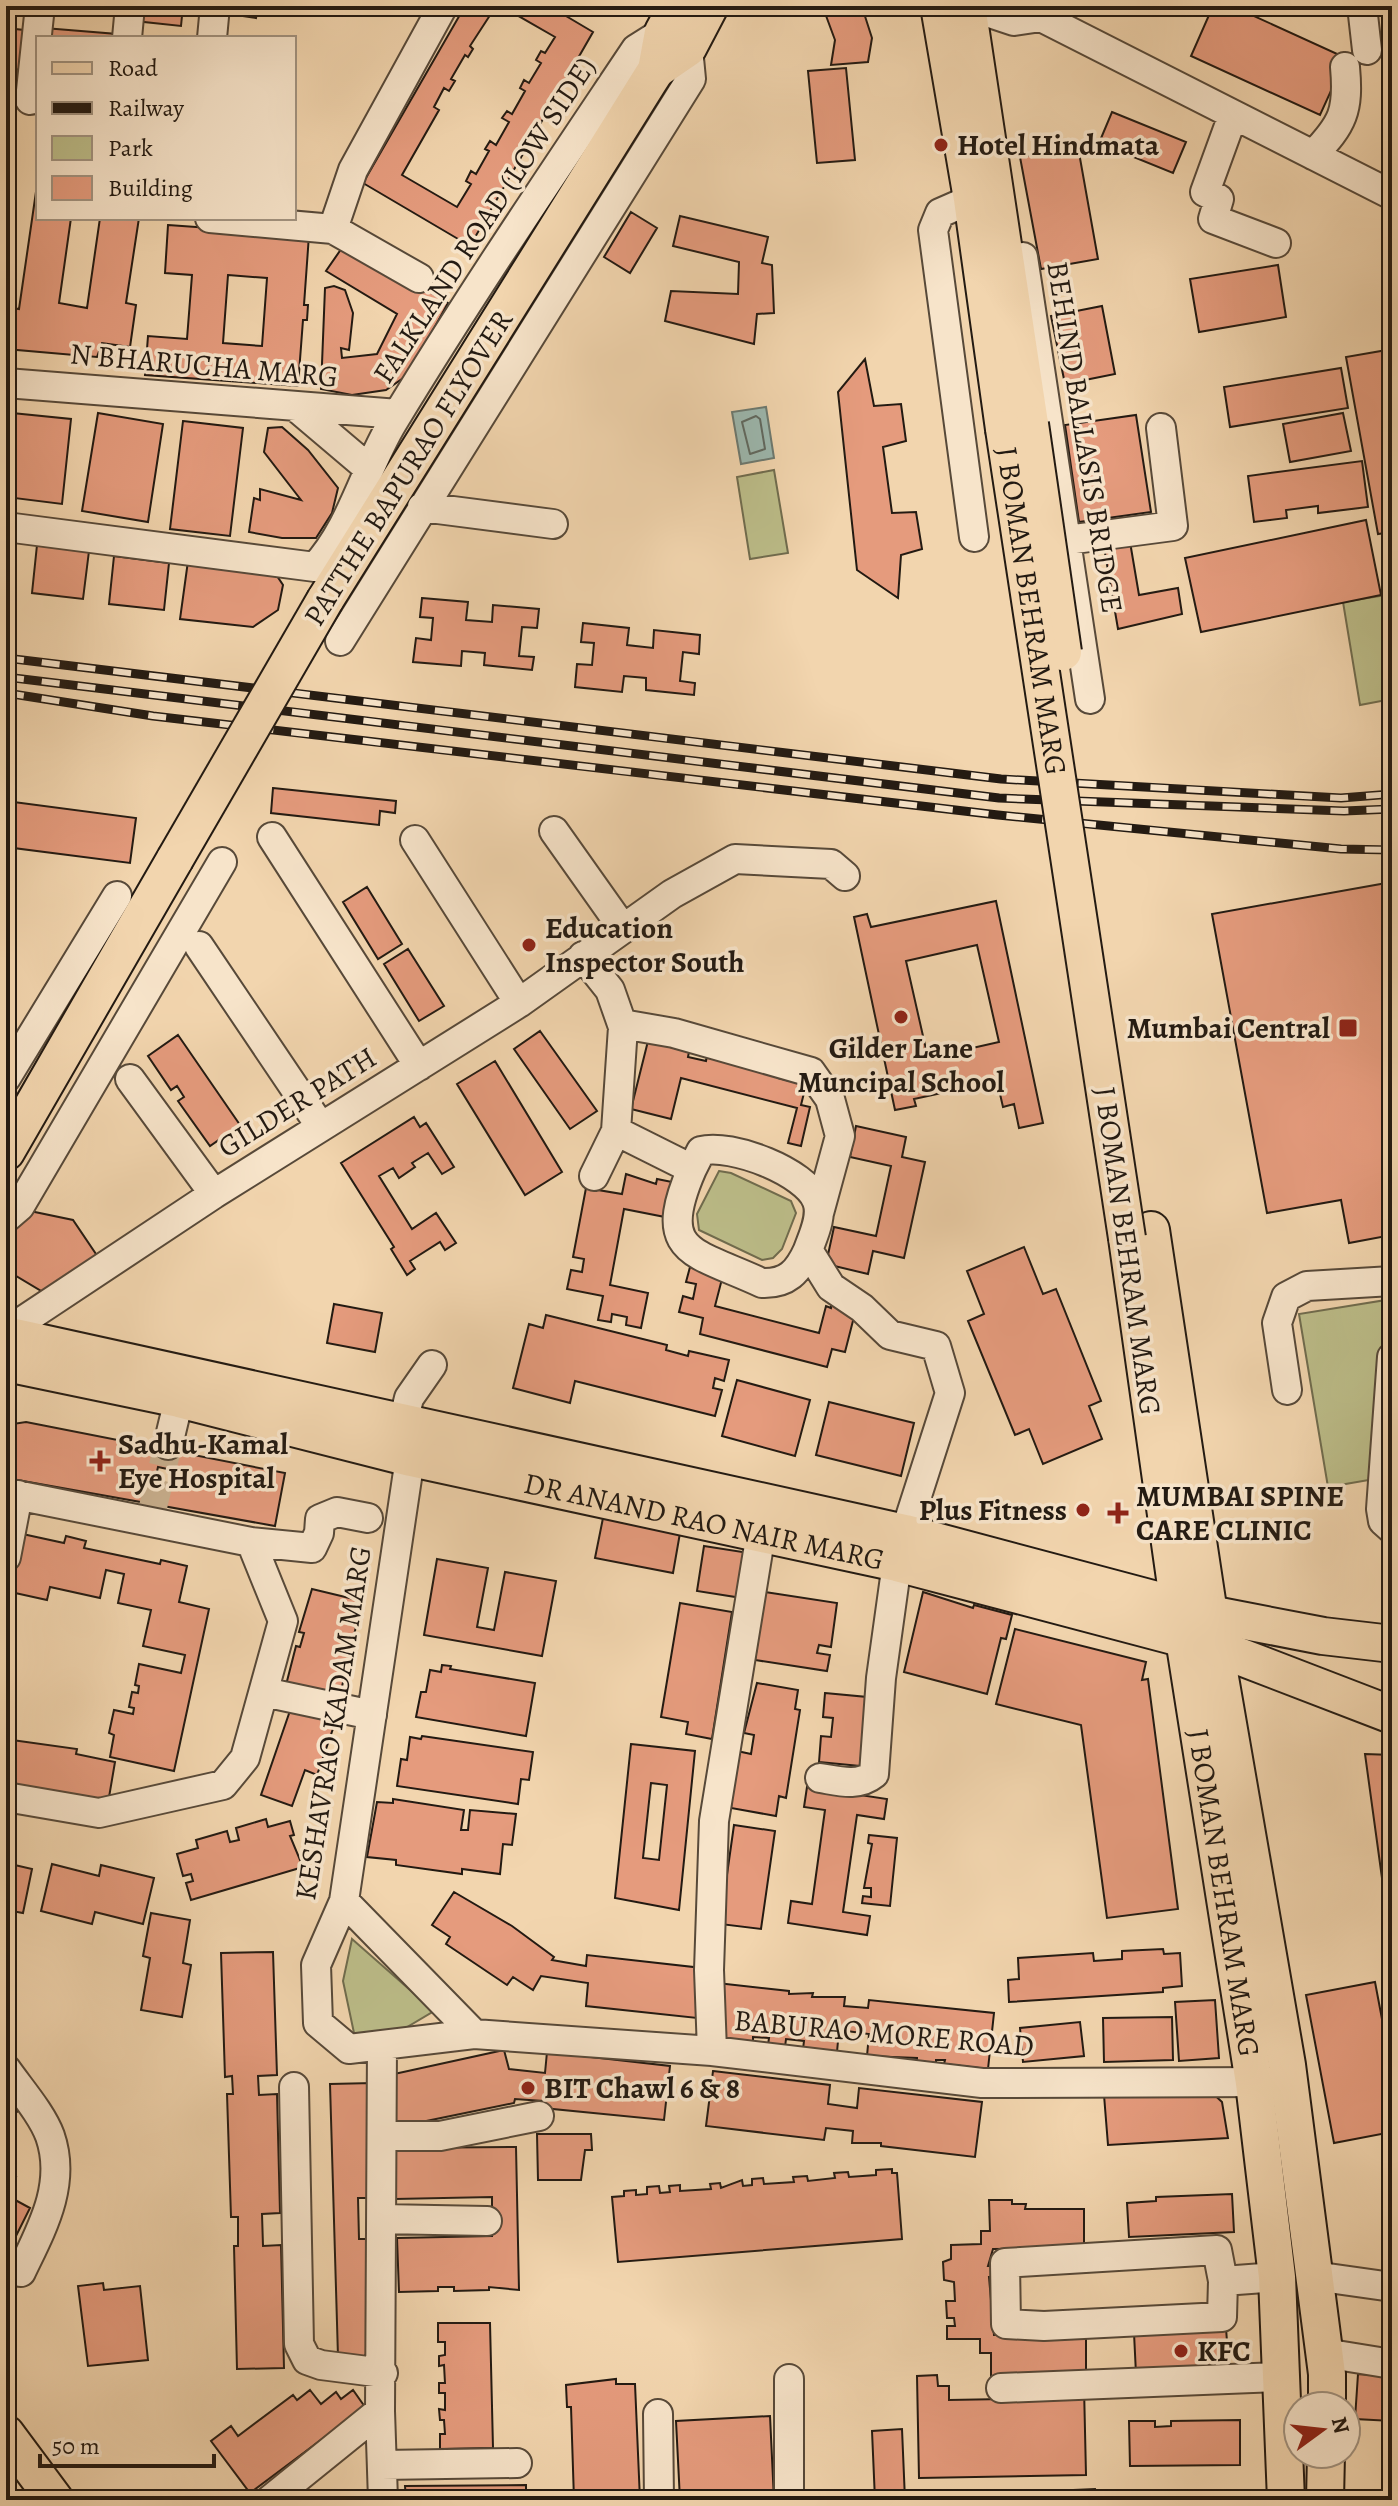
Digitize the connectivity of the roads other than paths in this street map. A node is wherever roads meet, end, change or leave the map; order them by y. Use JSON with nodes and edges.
{"nodes":[{"id":1,"x":40,"y":6,"type":"edge"},
{"id":2,"x":130,"y":6,"type":"edge"},
{"id":3,"x":215,"y":6,"type":"edge"},
{"id":4,"x":443,"y":6,"type":"edge"},
{"id":5,"x":710,"y":6,"type":"edge"},
{"id":6,"x":939,"y":6,"type":"edge"},
{"id":7,"x":968,"y":6,"type":"edge"},
{"id":8,"x":1362,"y":6,"type":"edge"},
{"id":9,"x":1037,"y":11,"type":"edge"},
{"id":10,"x":676,"y":28,"type":"edge"},
{"id":11,"x":127,"y":36,"type":"edge"},
{"id":12,"x":212,"y":36,"type":"edge"},
{"id":13,"x":25,"y":100,"type":"edge"},
{"id":14,"x":1233,"y":115,"type":"junction"},
{"id":15,"x":1313,"y":155,"type":"junction"},
{"id":16,"x":985,"y":195,"type":"junction"},
{"id":17,"x":1392,"y":195,"type":"edge"},
{"id":18,"x":232,"y":220,"type":"edge"},
{"id":19,"x":333,"y":229,"type":"junction"},
{"id":20,"x":1276,"y":243,"type":"dead end"},
{"id":21,"x":419,"y":278,"type":"dead end"},
{"id":22,"x":6,"y":383,"type":"edge"},
{"id":23,"x":296,"y":407,"type":"junction"},
{"id":24,"x":398,"y":414,"type":"junction"},
{"id":25,"x":1161,"y":428,"type":"dead end"},
{"id":26,"x":368,"y":468,"type":"junction"},
{"id":27,"x":422,"y":507,"type":"junction"},
{"id":28,"x":553,"y":524,"type":"dead end"},
{"id":29,"x":6,"y":527,"type":"edge"},
{"id":30,"x":974,"y":537,"type":"dead end"},
{"id":31,"x":1067,"y":540,"type":"junction"},
{"id":32,"x":340,"y":641,"type":"dead end"},
{"id":33,"x":1090,"y":699,"type":"dead end"},
{"id":34,"x":554,"y":831,"type":"dead end"},
{"id":35,"x":272,"y":837,"type":"dead end"},
{"id":36,"x":415,"y":840,"type":"dead end"},
{"id":37,"x":222,"y":862,"type":"dead end"},
{"id":38,"x":845,"y":876,"type":"dead end"},
{"id":39,"x":117,"y":896,"type":"dead end"},
{"id":40,"x":622,"y":927,"type":"junction"},
{"id":41,"x":199,"y":946,"type":"dead end"},
{"id":42,"x":583,"y":956,"type":"junction"},
{"id":43,"x":519,"y":1003,"type":"junction"},
{"id":44,"x":622,"y":1024,"type":"junction"},
{"id":45,"x":419,"y":1066,"type":"junction"},
{"id":46,"x":6,"y":1078,"type":"edge"},
{"id":47,"x":130,"y":1079,"type":"dead end"},
{"id":48,"x":321,"y":1127,"type":"junction"},
{"id":49,"x":616,"y":1131,"type":"junction"},
{"id":50,"x":6,"y":1152,"type":"edge"},
{"id":51,"x":692,"y":1169,"type":"junction"},
{"id":52,"x":594,"y":1176,"type":"dead end"},
{"id":53,"x":214,"y":1194,"type":"junction"},
{"id":54,"x":819,"y":1213,"type":"junction"},
{"id":55,"x":6,"y":1218,"type":"edge"},
{"id":56,"x":808,"y":1250,"type":"junction"},
{"id":57,"x":1392,"y":1281,"type":"edge"},
{"id":58,"x":6,"y":1333,"type":"edge"},
{"id":59,"x":1392,"y":1357,"type":"edge"},
{"id":60,"x":432,"y":1365,"type":"dead end"},
{"id":61,"x":14,"y":1368,"type":"edge"},
{"id":62,"x":1287,"y":1390,"type":"dead end"},
{"id":63,"x":179,"y":1399,"type":"junction"},
{"id":64,"x":410,"y":1436,"type":"junction"},
{"id":65,"x":168,"y":1445,"type":"tunnel mouth"},
{"id":66,"x":12,"y":1494,"type":"edge"},
{"id":67,"x":368,"y":1518,"type":"dead end"},
{"id":68,"x":1388,"y":1525,"type":"edge"},
{"id":69,"x":761,"y":1533,"type":"junction"},
{"id":70,"x":251,"y":1542,"type":"junction"},
{"id":71,"x":901,"y":1548,"type":"junction"},
{"id":72,"x":6,"y":1557,"type":"edge"},
{"id":73,"x":1197,"y":1627,"type":"junction"},
{"id":74,"x":1392,"y":1644,"type":"edge"},
{"id":75,"x":264,"y":1692,"type":"junction"},
{"id":76,"x":372,"y":1715,"type":"junction"},
{"id":77,"x":1392,"y":1715,"type":"edge"},
{"id":78,"x":820,"y":1778,"type":"dead end"},
{"id":79,"x":6,"y":1797,"type":"edge"},
{"id":80,"x":344,"y":1901,"type":"junction"},
{"id":81,"x":474,"y":2034,"type":"junction"},
{"id":82,"x":382,"y":2045,"type":"junction"},
{"id":83,"x":712,"y":2051,"type":"junction"},
{"id":84,"x":6,"y":2069,"type":"edge"},
{"id":85,"x":1272,"y":2082,"type":"junction"},
{"id":86,"x":294,"y":2087,"type":"dead end"},
{"id":87,"x":539,"y":2116,"type":"dead end"},
{"id":88,"x":383,"y":2136,"type":"junction"},
{"id":89,"x":382,"y":2219,"type":"junction"},
{"id":90,"x":487,"y":2221,"type":"dead end"},
{"id":91,"x":21,"y":2272,"type":"dead end"},
{"id":92,"x":1314,"y":2276,"type":"junction"},
{"id":93,"x":1277,"y":2277,"type":"junction"},
{"id":94,"x":1223,"y":2281,"type":"junction"},
{"id":95,"x":1392,"y":2287,"type":"edge"},
{"id":96,"x":1324,"y":2353,"type":"junction"},
{"id":97,"x":1392,"y":2364,"type":"edge"},
{"id":98,"x":383,"y":2373,"type":"junction"},
{"id":99,"x":1281,"y":2377,"type":"junction"},
{"id":100,"x":789,"y":2379,"type":"dead end"},
{"id":101,"x":1001,"y":2388,"type":"dead end"},
{"id":102,"x":1326,"y":2390,"type":"edge"},
{"id":103,"x":380,"y":2411,"type":"junction"},
{"id":104,"x":658,"y":2414,"type":"dead end"},
{"id":105,"x":6,"y":2434,"type":"edge"},
{"id":106,"x":6,"y":2462,"type":"edge"},
{"id":107,"x":517,"y":2463,"type":"dead end"},
{"id":108,"x":382,"y":2465,"type":"junction"},
{"id":109,"x":1326,"y":2470,"type":"edge"},
{"id":110,"x":34,"y":2500,"type":"edge"},
{"id":111,"x":55,"y":2500,"type":"edge"},
{"id":112,"x":270,"y":2500,"type":"edge"},
{"id":113,"x":383,"y":2500,"type":"edge"},
{"id":114,"x":659,"y":2500,"type":"edge"},
{"id":115,"x":789,"y":2500,"type":"edge"},
{"id":116,"x":1286,"y":2500,"type":"edge"},
{"id":117,"x":1325,"y":2500,"type":"edge"}],
"edges":[{"from":1,"to":13,"type":"street"},
{"from":2,"to":11,"type":"street"},
{"from":3,"to":12,"type":"street"},
{"from":4,"to":19,"type":"street"},
{"from":5,"to":10,"type":"main road"},
{"from":6,"to":16,"type":"main road","name":"J BOMAN BEHRAM MARG"},
{"from":7,"to":9,"type":"street"},
{"from":7,"to":16,"type":"main road","name":"J BOMAN BEHRAM MARG"},
{"from":8,"to":15,"type":"street"},
{"from":9,"to":14,"type":"street"},
{"from":10,"to":24,"type":"street","name":"FALKLAND ROAD (LOW SIDE)"},
{"from":10,"to":27,"type":"street"},
{"from":10,"to":50,"type":"main road","name":"PATTHE BAPURAO FLYOVER","bridge":true},
{"from":14,"to":15,"type":"street"},
{"from":14,"to":20,"type":"street"},
{"from":15,"to":17,"type":"street"},
{"from":16,"to":30,"type":"street"},
{"from":16,"to":31,"type":"street","name":"BEHIND BALLASIS BRIDGE"},
{"from":16,"to":73,"type":"main road","name":"J BOMAN BEHRAM MARG","bridge":true},
{"from":18,"to":19,"type":"street"},
{"from":19,"to":21,"type":"street"},
{"from":22,"to":23,"type":"street","name":"N BHARUCHA MARG"},
{"from":23,"to":24,"type":"street","name":"N BHARUCHA MARG"},
{"from":23,"to":26,"type":"street"},
{"from":24,"to":26,"type":"street","name":"FALKLAND ROAD (LOW SIDE)"},
{"from":25,"to":31,"type":"street"},
{"from":26,"to":29,"type":"street","name":"FALKLAND ROAD (LOW SIDE)"},
{"from":27,"to":28,"type":"street"},
{"from":27,"to":32,"type":"street"},
{"from":31,"to":33,"type":"street","name":"BEHIND BALLASIS BRIDGE"},
{"from":34,"to":40,"type":"street"},
{"from":35,"to":45,"type":"street"},
{"from":36,"to":43,"type":"street"},
{"from":37,"to":55,"type":"street"},
{"from":38,"to":40,"type":"street","name":"GILDER PATH"},
{"from":39,"to":46,"type":"street"},
{"from":40,"to":42,"type":"street","name":"GILDER PATH"},
{"from":41,"to":48,"type":"street"},
{"from":42,"to":43,"type":"street","name":"GILDER PATH"},
{"from":42,"to":44,"type":"street"},
{"from":43,"to":45,"type":"street","name":"GILDER PATH"},
{"from":44,"to":49,"type":"street"},
{"from":44,"to":54,"type":"street"},
{"from":45,"to":48,"type":"street","name":"GILDER PATH"},
{"from":47,"to":53,"type":"street"},
{"from":48,"to":53,"type":"street","name":"GILDER PATH"},
{"from":49,"to":51,"type":"street"},
{"from":49,"to":52,"type":"street"},
{"from":51,"to":54,"type":"street"},
{"from":51,"to":56,"type":"street"},
{"from":53,"to":58,"type":"street","name":"GILDER PATH"},
{"from":54,"to":56,"type":"street"},
{"from":56,"to":71,"type":"street"},
{"from":57,"to":62,"type":"street"},
{"from":58,"to":64,"type":"main road","name":"DR ANAND RAO NAIR MARG"},
{"from":59,"to":68,"type":"street"},
{"from":60,"to":64,"type":"street","name":"KESHAVRAO KADAM MARG"},
{"from":61,"to":63,"type":"main road","name":"DR ANAND RAO NAIR MARG"},
{"from":63,"to":64,"type":"main road","name":"DR ANAND RAO NAIR MARG"},
{"from":63,"to":65,"type":"street"},
{"from":64,"to":69,"type":"main road","name":"DR ANAND RAO NAIR MARG"},
{"from":64,"to":71,"type":"main road","name":"DR ANAND RAO NAIR MARG"},
{"from":64,"to":76,"type":"street","name":"KESHAVRAO KADAM MARG"},
{"from":66,"to":70,"type":"street"},
{"from":66,"to":72,"type":"street"},
{"from":67,"to":70,"type":"street"},
{"from":69,"to":71,"type":"main road","name":"DR ANAND RAO NAIR MARG"},
{"from":69,"to":83,"type":"street"},
{"from":70,"to":75,"type":"street"},
{"from":71,"to":73,"type":"main road","name":"DR ANAND RAO NAIR MARG"},
{"from":71,"to":78,"type":"street"},
{"from":73,"to":74,"type":"main road","name":"DR ANAND RAO NAIR MARG"},
{"from":73,"to":77,"type":"main road","name":"DR ANAND RAO NAIR MARG"},
{"from":73,"to":85,"type":"main road","name":"J BOMAN BEHRAM MARG"},
{"from":75,"to":76,"type":"street"},
{"from":75,"to":79,"type":"street"},
{"from":76,"to":80,"type":"street","name":"KESHAVRAO KADAM MARG"},
{"from":80,"to":81,"type":"street"},
{"from":80,"to":82,"type":"street","name":"KESHAVRAO KADAM MARG"},
{"from":81,"to":82,"type":"street","name":"BABURAO MORE ROAD"},
{"from":81,"to":83,"type":"street","name":"BABURAO MORE ROAD"},
{"from":82,"to":88,"type":"street"},
{"from":83,"to":85,"type":"street","name":"BABURAO MORE ROAD"},
{"from":84,"to":91,"type":"street"},
{"from":85,"to":92,"type":"main road","name":"J BOMAN BEHRAM MARG"},
{"from":85,"to":93,"type":"main road","name":"J BOMAN BEHRAM MARG"},
{"from":86,"to":98,"type":"street"},
{"from":87,"to":88,"type":"street"},
{"from":88,"to":89,"type":"street"},
{"from":89,"to":90,"type":"street"},
{"from":89,"to":98,"type":"street"},
{"from":92,"to":95,"type":"street"},
{"from":92,"to":96,"type":"main road","name":"J BOMAN BEHRAM MARG"},
{"from":93,"to":94,"type":"street"},
{"from":93,"to":99,"type":"main road","name":"J BOMAN BEHRAM MARG"},
{"from":94,"to":94,"type":"street"},
{"from":96,"to":97,"type":"street"},
{"from":96,"to":102,"type":"main road","name":"J BOMAN BEHRAM MARG"},
{"from":98,"to":103,"type":"street"},
{"from":99,"to":101,"type":"street"},
{"from":99,"to":116,"type":"main road","name":"J BOMAN BEHRAM MARG"},
{"from":100,"to":115,"type":"street"},
{"from":103,"to":108,"type":"street"},
{"from":103,"to":112,"type":"street"},
{"from":104,"to":114,"type":"street"},
{"from":105,"to":111,"type":"main road"},
{"from":106,"to":110,"type":"main road"},
{"from":107,"to":108,"type":"street"},
{"from":108,"to":113,"type":"street"},
{"from":109,"to":117,"type":"main road"}]}
